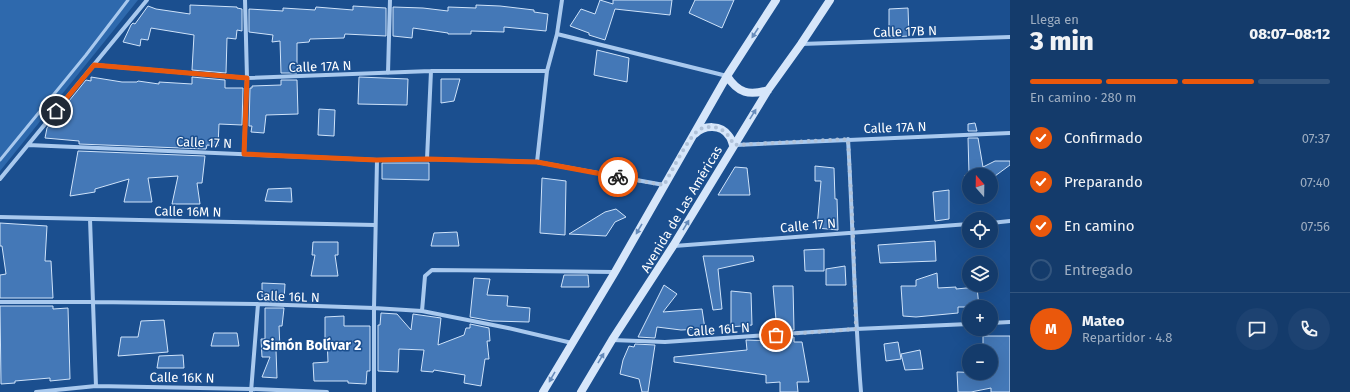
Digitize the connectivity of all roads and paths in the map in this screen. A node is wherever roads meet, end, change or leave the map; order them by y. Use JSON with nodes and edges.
{"nodes":[{"id":1,"x":128,"y":0,"type":"edge"},
{"id":2,"x":147,"y":0,"type":"edge"},
{"id":3,"x":245,"y":0,"type":"edge"},
{"id":4,"x":390,"y":0,"type":"edge"},
{"id":5,"x":562,"y":0,"type":"edge"},
{"id":6,"x":776,"y":0,"type":"edge"},
{"id":7,"x":830,"y":0,"type":"edge"},
{"id":8,"x":557,"y":34,"type":"junction"},
{"id":9,"x":1010,"y":38,"type":"edge"},
{"id":10,"x":801,"y":44,"type":"junction"},
{"id":11,"x":94,"y":65,"type":"junction"},
{"id":12,"x":431,"y":71,"type":"junction"},
{"id":13,"x":547,"y":71,"type":"junction"},
{"id":14,"x":388,"y":73,"type":"junction"},
{"id":15,"x":727,"y":76,"type":"junction"},
{"id":16,"x":247,"y":78,"type":"junction"},
{"id":17,"x":768,"y":90,"type":"junction"},
{"id":18,"x":1010,"y":133,"type":"edge"},
{"id":19,"x":691,"y":138,"type":"junction"},
{"id":20,"x":848,"y":139,"type":"junction"},
{"id":21,"x":28,"y":145,"type":"junction"},
{"id":22,"x":734,"y":145,"type":"junction"},
{"id":23,"x":244,"y":154,"type":"junction"},
{"id":24,"x":427,"y":159,"type":"junction"},
{"id":25,"x":0,"y":160,"type":"edge"},
{"id":26,"x":376,"y":160,"type":"junction"},
{"id":27,"x":537,"y":162,"type":"junction"},
{"id":28,"x":0,"y":179,"type":"edge"},
{"id":29,"x":664,"y":185,"type":"junction"},
{"id":30,"x":0,"y":217,"type":"edge"},
{"id":31,"x":90,"y":219,"type":"junction"},
{"id":32,"x":1010,"y":221,"type":"edge"},
{"id":33,"x":998,"y":222,"type":"edge"},
{"id":34,"x":962,"y":224,"type":"edge"},
{"id":35,"x":375,"y":226,"type":"junction"},
{"id":36,"x":853,"y":232,"type":"junction"},
{"id":37,"x":673,"y":246,"type":"junction"},
{"id":38,"x":614,"y":272,"type":"junction"},
{"id":39,"x":0,"y":302,"type":"edge"},
{"id":40,"x":93,"y":302,"type":"junction"},
{"id":41,"x":258,"y":304,"type":"junction"},
{"id":42,"x":374,"y":308,"type":"junction"},
{"id":43,"x":422,"y":312,"type":"junction"},
{"id":44,"x":1010,"y":322,"type":"edge"},
{"id":45,"x":998,"y":323,"type":"edge"},
{"id":46,"x":962,"y":324,"type":"edge"},
{"id":47,"x":856,"y":329,"type":"junction"},
{"id":48,"x":612,"y":340,"type":"junction"},
{"id":49,"x":572,"y":343,"type":"junction"},
{"id":50,"x":96,"y":386,"type":"junction"},
{"id":51,"x":251,"y":390,"type":"edge"},
{"id":52,"x":36,"y":392,"type":"edge"},
{"id":53,"x":327,"y":392,"type":"edge"},
{"id":54,"x":374,"y":392,"type":"edge"},
{"id":55,"x":543,"y":392,"type":"edge"},
{"id":56,"x":581,"y":392,"type":"edge"},
{"id":57,"x":861,"y":392,"type":"edge"}],
"edges":[{"from":1,"to":25,"type":"lane"},
{"from":2,"to":11,"type":"street"},
{"from":3,"to":16,"type":"street"},
{"from":4,"to":14,"type":"street"},
{"from":5,"to":8,"type":"street"},
{"from":6,"to":15,"type":"main road","name":"Avenida de Las Américas","one_way":true},
{"from":7,"to":10,"type":"main road","name":"Avenida de Las Américas"},
{"from":8,"to":13,"type":"street"},
{"from":8,"to":15,"type":"street"},
{"from":9,"to":10,"type":"street","name":"Calle 17B N"},
{"from":10,"to":17,"type":"main road","name":"Avenida de Las Américas"},
{"from":11,"to":16,"type":"street","name":"Calle 17A N"},
{"from":11,"to":21,"type":"street"},
{"from":12,"to":13,"type":"street","name":"Calle 17A N"},
{"from":12,"to":14,"type":"street","name":"Calle 17A N"},
{"from":12,"to":24,"type":"street"},
{"from":13,"to":27,"type":"street"},
{"from":14,"to":16,"type":"street","name":"Calle 17A N"},
{"from":15,"to":17,"type":"main road"},
{"from":15,"to":19,"type":"main road","name":"Avenida de Las Américas"},
{"from":16,"to":23,"type":"street"},
{"from":22,"to":17,"type":"main road","name":"Avenida de Las Américas","one_way":true},
{"from":18,"to":20,"type":"street","name":"Calle 17A N"},
{"from":19,"to":22,"type":"main road"},
{"from":19,"to":29,"type":"main road","name":"Avenida de Las Américas"},
{"from":20,"to":22,"type":"street","name":"Calle 17A N"},
{"from":20,"to":36,"type":"street"},
{"from":21,"to":23,"type":"street","name":"Calle 17 N"},
{"from":21,"to":28,"type":"street"},
{"from":37,"to":22,"type":"main road","name":"Avenida de Las Américas","one_way":true},
{"from":23,"to":26,"type":"street","name":"Calle 17 N"},
{"from":24,"to":26,"type":"street","name":"Calle 17 N"},
{"from":24,"to":27,"type":"street","name":"Calle 17 N"},
{"from":26,"to":35,"type":"street"},
{"from":27,"to":29,"type":"street","name":"Calle 17 N"},
{"from":29,"to":38,"type":"main road","name":"Avenida de Las Américas","one_way":true},
{"from":30,"to":31,"type":"street","name":"Calle 16M N"},
{"from":31,"to":35,"type":"street","name":"Calle 16M N"},
{"from":31,"to":40,"type":"street"},
{"from":32,"to":33,"type":"street"},
{"from":34,"to":36,"type":"street","name":"Calle 17 N"},
{"from":35,"to":42,"type":"street"},
{"from":36,"to":37,"type":"street","name":"Calle 17 N"},
{"from":36,"to":47,"type":"street"},
{"from":37,"to":48,"type":"main road","name":"Avenida de Las Américas"},
{"from":38,"to":43,"type":"street"},
{"from":38,"to":49,"type":"main road","name":"Avenida de Las Américas"},
{"from":39,"to":40,"type":"street","name":"Calle 16L N"},
{"from":40,"to":41,"type":"street","name":"Calle 16L N"},
{"from":40,"to":50,"type":"street"},
{"from":41,"to":42,"type":"street","name":"Calle 16L N"},
{"from":41,"to":51,"type":"street"},
{"from":42,"to":43,"type":"street","name":"Calle 16L N"},
{"from":42,"to":54,"type":"street"},
{"from":43,"to":49,"type":"street","name":"Calle 16L N"},
{"from":44,"to":45,"type":"street"},
{"from":46,"to":47,"type":"street","name":"Calle 16L N"},
{"from":47,"to":48,"type":"street","name":"Calle 16L N"},
{"from":47,"to":57,"type":"street"},
{"from":56,"to":48,"type":"main road","name":"Avenida de Las Américas","one_way":true},
{"from":49,"to":55,"type":"main road","name":"Avenida de Las Américas","one_way":true},
{"from":50,"to":51,"type":"street","name":"Calle 16K N"},
{"from":50,"to":52,"type":"street","name":"Calle 16K N"},
{"from":51,"to":53,"type":"street","name":"Calle 16K N"}]}
